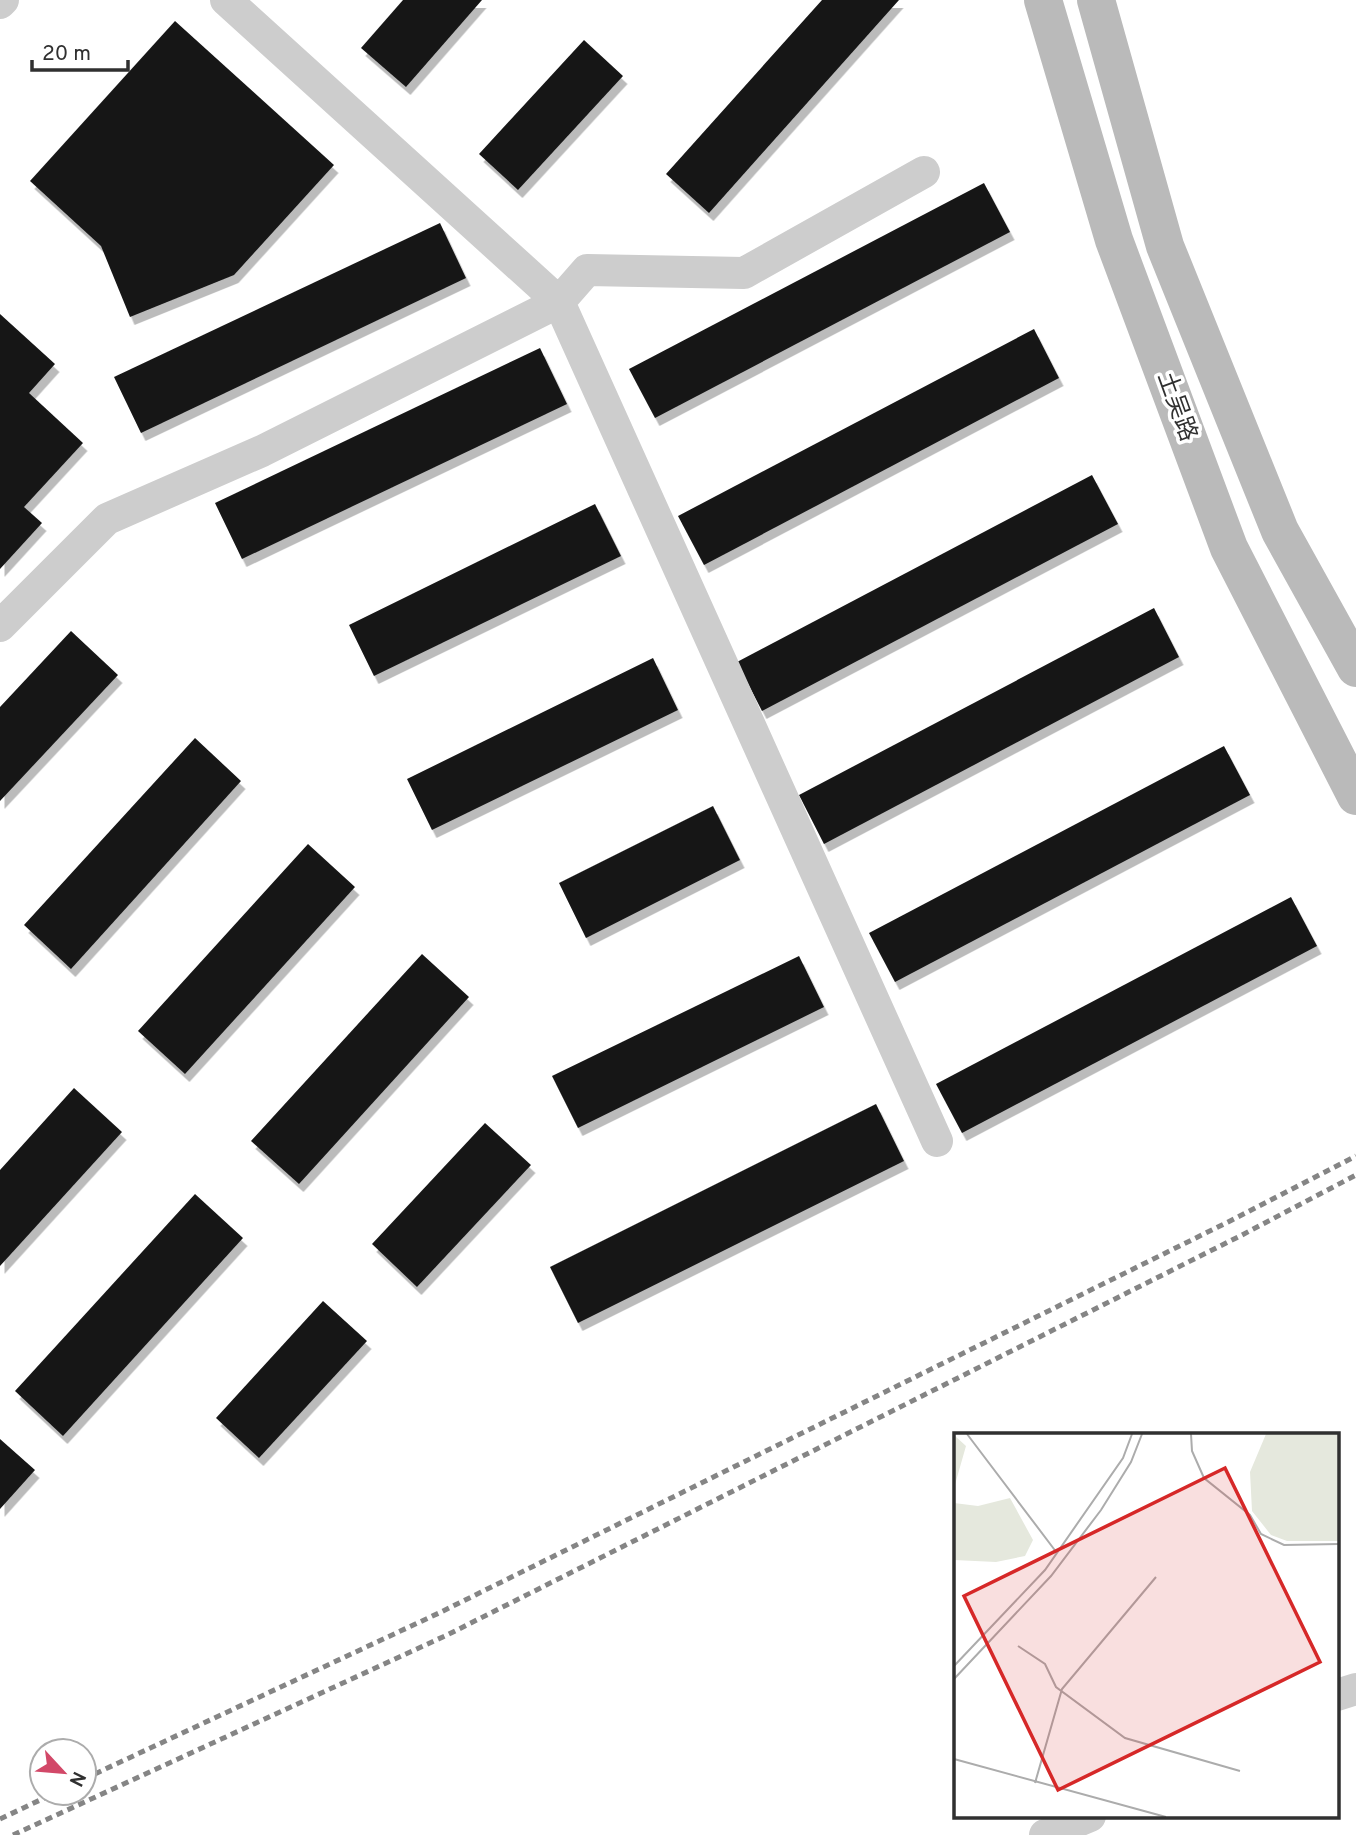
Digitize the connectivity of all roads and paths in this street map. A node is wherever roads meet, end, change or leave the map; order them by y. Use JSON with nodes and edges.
{"nodes":[{"id":1,"x":226,"y":0,"type":"edge"},
{"id":2,"x":1043,"y":0,"type":"edge"},
{"id":3,"x":1096,"y":0,"type":"edge"},
{"id":4,"x":924,"y":172,"type":"dead end"},
{"id":5,"x":559,"y":302,"type":"junction"},
{"id":6,"x":0,"y":626,"type":"edge"},
{"id":7,"x":1352,"y":652,"type":"edge"},
{"id":8,"x":1356,"y":796,"type":"edge"},
{"id":9,"x":937,"y":1141,"type":"dead end"},
{"id":10,"x":1356,"y":1689,"type":"edge"},
{"id":11,"x":1338,"y":1695,"type":"edge"},
{"id":12,"x":1085,"y":1818,"type":"edge"},
{"id":13,"x":1045,"y":1835,"type":"edge"}],
"edges":[{"from":1,"to":5,"type":"street"},
{"from":2,"to":8,"type":"main road","name":"土吴路"},
{"from":3,"to":7,"type":"main road","name":"土吴路"},
{"from":4,"to":5,"type":"street"},
{"from":5,"to":6,"type":"street"},
{"from":5,"to":9,"type":"street"},
{"from":10,"to":11,"type":"street"},
{"from":12,"to":13,"type":"street"}]}
